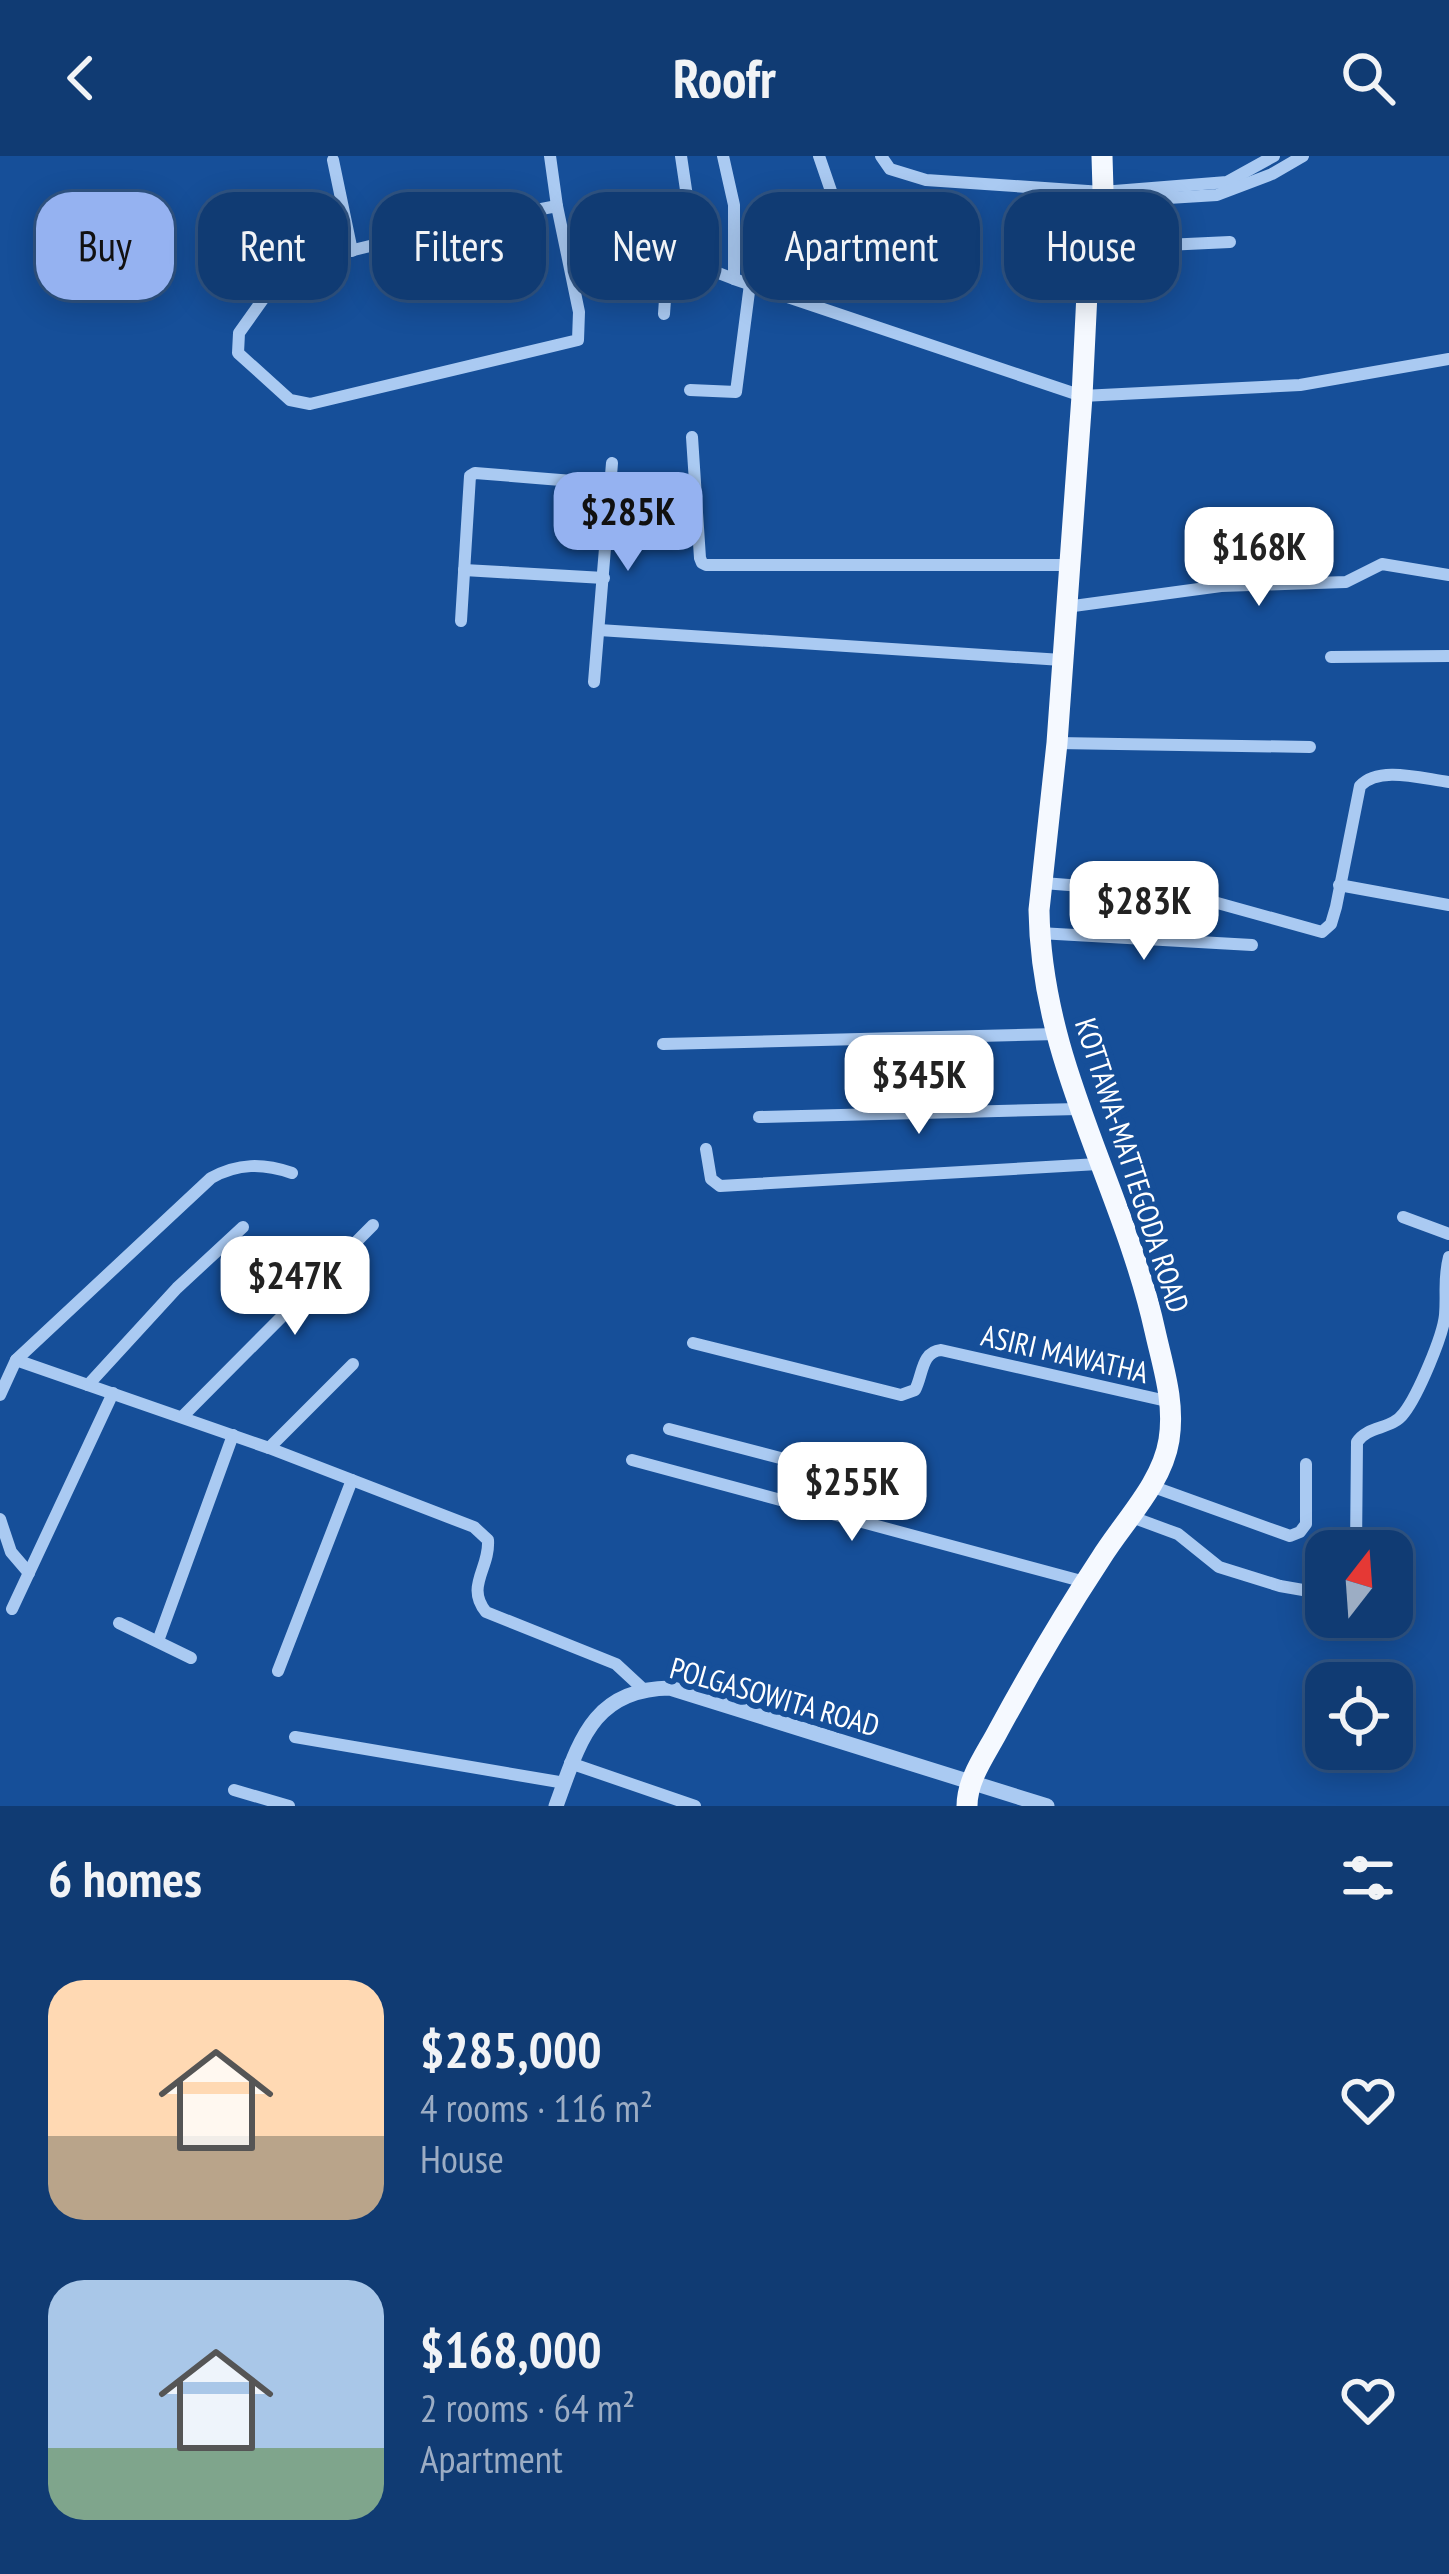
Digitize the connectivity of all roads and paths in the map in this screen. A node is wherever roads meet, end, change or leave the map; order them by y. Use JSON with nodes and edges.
{"nodes":[{"id":1,"x":550,"y":156,"type":"edge"},
{"id":2,"x":681,"y":156,"type":"edge"},
{"id":3,"x":723,"y":156,"type":"edge"},
{"id":4,"x":819,"y":156,"type":"edge"},
{"id":5,"x":881,"y":156,"type":"edge"},
{"id":6,"x":1102,"y":156,"type":"edge"},
{"id":7,"x":1274,"y":156,"type":"edge"},
{"id":8,"x":1303,"y":156,"type":"edge"},
{"id":9,"x":332,"y":160,"type":"dead end"},
{"id":10,"x":686,"y":192,"type":"edge"},
{"id":11,"x":1051,"y":192,"type":"edge"},
{"id":12,"x":1103,"y":192,"type":"edge"},
{"id":13,"x":1144,"y":192,"type":"edge"},
{"id":14,"x":1179,"y":196,"type":"edge"},
{"id":15,"x":557,"y":206,"type":"junction"},
{"id":16,"x":1230,"y":242,"type":"dead end"},
{"id":17,"x":1179,"y":244,"type":"edge"},
{"id":18,"x":352,"y":251,"type":"junction"},
{"id":19,"x":569,"y":256,"type":"joint"},
{"id":20,"x":719,"y":273,"type":"edge"},
{"id":21,"x":734,"y":279,"type":"junction"},
{"id":22,"x":743,"y":282,"type":"edge"},
{"id":23,"x":665,"y":300,"type":"edge"},
{"id":24,"x":748,"y":300,"type":"edge"},
{"id":25,"x":800,"y":300,"type":"edge"},
{"id":26,"x":1087,"y":300,"type":"edge"},
{"id":27,"x":815,"y":305,"type":"junction"},
{"id":28,"x":664,"y":314,"type":"dead end"},
{"id":29,"x":1449,"y":358,"type":"edge"},
{"id":30,"x":690,"y":390,"type":"dead end"},
{"id":31,"x":1082,"y":397,"type":"junction"},
{"id":32,"x":692,"y":437,"type":"dead end"},
{"id":33,"x":612,"y":463,"type":"dead end"},
{"id":34,"x":610,"y":484,"type":"junction"},
{"id":35,"x":1070,"y":565,"type":"junction"},
{"id":36,"x":464,"y":570,"type":"junction"},
{"id":37,"x":1449,"y":575,"type":"edge"},
{"id":38,"x":604,"y":578,"type":"junction"},
{"id":39,"x":1066,"y":607,"type":"junction"},
{"id":40,"x":461,"y":621,"type":"dead end"},
{"id":41,"x":599,"y":631,"type":"junction"},
{"id":42,"x":1449,"y":656,"type":"edge"},
{"id":43,"x":1331,"y":657,"type":"dead end"},
{"id":44,"x":1062,"y":660,"type":"junction"},
{"id":45,"x":594,"y":682,"type":"dead end"},
{"id":46,"x":1057,"y":743,"type":"junction"},
{"id":47,"x":1310,"y":747,"type":"dead end"},
{"id":48,"x":1449,"y":782,"type":"edge"},
{"id":49,"x":1043,"y":883,"type":"junction"},
{"id":50,"x":1339,"y":885,"type":"junction"},
{"id":51,"x":1449,"y":905,"type":"edge"},
{"id":52,"x":1040,"y":933,"type":"junction"},
{"id":53,"x":1252,"y":945,"type":"dead end"},
{"id":54,"x":1058,"y":1034,"type":"junction"},
{"id":55,"x":663,"y":1044,"type":"dead end"},
{"id":56,"x":1078,"y":1108,"type":"junction"},
{"id":57,"x":759,"y":1117,"type":"dead end"},
{"id":58,"x":706,"y":1150,"type":"dead end"},
{"id":59,"x":1099,"y":1164,"type":"junction"},
{"id":60,"x":292,"y":1173,"type":"dead end"},
{"id":61,"x":1403,"y":1217,"type":"dead end"},
{"id":62,"x":373,"y":1225,"type":"dead end"},
{"id":63,"x":243,"y":1227,"type":"dead end"},
{"id":64,"x":1449,"y":1234,"type":"edge"},
{"id":65,"x":1449,"y":1257,"type":"edge"},
{"id":66,"x":693,"y":1342,"type":"dead end"},
{"id":67,"x":16,"y":1360,"type":"junction"},
{"id":68,"x":352,"y":1364,"type":"dead end"},
{"id":69,"x":88,"y":1385,"type":"junction"},
{"id":70,"x":113,"y":1394,"type":"junction"},
{"id":71,"x":0,"y":1395,"type":"edge"},
{"id":72,"x":1171,"y":1402,"type":"junction"},
{"id":73,"x":182,"y":1417,"type":"junction"},
{"id":74,"x":669,"y":1430,"type":"dead end"},
{"id":75,"x":233,"y":1435,"type":"junction"},
{"id":76,"x":269,"y":1448,"type":"junction"},
{"id":77,"x":632,"y":1460,"type":"dead end"},
{"id":78,"x":1306,"y":1464,"type":"dead end"},
{"id":79,"x":352,"y":1480,"type":"junction"},
{"id":80,"x":1150,"y":1486,"type":"junction"},
{"id":81,"x":808,"y":1507,"type":"junction"},
{"id":82,"x":1130,"y":1516,"type":"junction"},
{"id":83,"x":0,"y":1519,"type":"edge"},
{"id":84,"x":1356,"y":1530,"type":"edge"},
{"id":85,"x":29,"y":1573,"type":"junction"},
{"id":86,"x":1085,"y":1582,"type":"junction"},
{"id":87,"x":1305,"y":1590,"type":"edge"},
{"id":88,"x":12,"y":1609,"type":"dead end"},
{"id":89,"x":119,"y":1623,"type":"dead end"},
{"id":90,"x":158,"y":1641,"type":"junction"},
{"id":91,"x":191,"y":1658,"type":"dead end"},
{"id":92,"x":278,"y":1671,"type":"dead end"},
{"id":93,"x":643,"y":1689,"type":"junction"},
{"id":94,"x":295,"y":1737,"type":"dead end"},
{"id":95,"x":570,"y":1763,"type":"junction"},
{"id":96,"x":970,"y":1782,"type":"junction"},
{"id":97,"x":565,"y":1783,"type":"junction"},
{"id":98,"x":234,"y":1790,"type":"dead end"},
{"id":99,"x":290,"y":1806,"type":"edge"},
{"id":100,"x":556,"y":1806,"type":"edge"},
{"id":101,"x":695,"y":1806,"type":"edge"},
{"id":102,"x":967,"y":1806,"type":"edge"},
{"id":103,"x":1047,"y":1806,"type":"edge"}],
"edges":[{"from":1,"to":15,"type":"street"},
{"from":2,"to":10,"type":"street"},
{"from":3,"to":21,"type":"street"},
{"from":4,"to":27,"type":"street"},
{"from":5,"to":11,"type":"street"},
{"from":6,"to":12,"type":"main road","name":"KOTTAWA-MATTEGODA ROAD"},
{"from":7,"to":13,"type":"street"},
{"from":8,"to":14,"type":"street"},
{"from":9,"to":18,"type":"street"},
{"from":15,"to":18,"type":"street"},
{"from":15,"to":19,"type":"street"},
{"from":16,"to":17,"type":"street"},
{"from":18,"to":19,"type":"street"},
{"from":20,"to":21,"type":"street"},
{"from":21,"to":22,"type":"street"},
{"from":23,"to":28,"type":"street"},
{"from":24,"to":30,"type":"street"},
{"from":25,"to":27,"type":"street"},
{"from":26,"to":31,"type":"main road","name":"KOTTAWA-MATTEGODA ROAD"},
{"from":27,"to":31,"type":"street"},
{"from":29,"to":31,"type":"street"},
{"from":31,"to":35,"type":"main road","name":"KOTTAWA-MATTEGODA ROAD"},
{"from":32,"to":35,"type":"street"},
{"from":33,"to":34,"type":"street"},
{"from":34,"to":36,"type":"street"},
{"from":34,"to":38,"type":"street"},
{"from":35,"to":39,"type":"main road","name":"KOTTAWA-MATTEGODA ROAD"},
{"from":36,"to":38,"type":"street"},
{"from":36,"to":40,"type":"street"},
{"from":37,"to":39,"type":"street"},
{"from":38,"to":41,"type":"street"},
{"from":39,"to":44,"type":"main road","name":"KOTTAWA-MATTEGODA ROAD"},
{"from":41,"to":44,"type":"street"},
{"from":41,"to":45,"type":"street"},
{"from":42,"to":43,"type":"street"},
{"from":44,"to":46,"type":"main road","name":"KOTTAWA-MATTEGODA ROAD"},
{"from":46,"to":47,"type":"street"},
{"from":46,"to":49,"type":"main road","name":"KOTTAWA-MATTEGODA ROAD"},
{"from":48,"to":50,"type":"street"},
{"from":49,"to":50,"type":"street"},
{"from":49,"to":52,"type":"main road","name":"KOTTAWA-MATTEGODA ROAD"},
{"from":50,"to":51,"type":"street"},
{"from":52,"to":53,"type":"street"},
{"from":52,"to":54,"type":"main road","name":"KOTTAWA-MATTEGODA ROAD"},
{"from":54,"to":55,"type":"street"},
{"from":54,"to":56,"type":"main road","name":"KOTTAWA-MATTEGODA ROAD"},
{"from":56,"to":57,"type":"street"},
{"from":56,"to":59,"type":"main road","name":"KOTTAWA-MATTEGODA ROAD"},
{"from":58,"to":59,"type":"street"},
{"from":59,"to":72,"type":"main road","name":"KOTTAWA-MATTEGODA ROAD"},
{"from":60,"to":67,"type":"street"},
{"from":61,"to":64,"type":"street"},
{"from":62,"to":73,"type":"street"},
{"from":63,"to":69,"type":"street"},
{"from":65,"to":84,"type":"street"},
{"from":66,"to":72,"type":"street","name":"ASIRI MAWATHA"},
{"from":67,"to":69,"type":"street"},
{"from":67,"to":71,"type":"street"},
{"from":68,"to":76,"type":"street"},
{"from":69,"to":70,"type":"street"},
{"from":70,"to":73,"type":"street"},
{"from":70,"to":85,"type":"street"},
{"from":72,"to":80,"type":"main road","name":"KOTTAWA-MATTEGODA ROAD"},
{"from":73,"to":75,"type":"street"},
{"from":74,"to":81,"type":"street"},
{"from":75,"to":76,"type":"street"},
{"from":75,"to":90,"type":"street"},
{"from":76,"to":79,"type":"street"},
{"from":77,"to":81,"type":"street"},
{"from":78,"to":80,"type":"street"},
{"from":79,"to":92,"type":"street"},
{"from":79,"to":93,"type":"street"},
{"from":80,"to":82,"type":"main road","name":"KOTTAWA-MATTEGODA ROAD"},
{"from":81,"to":86,"type":"street"},
{"from":82,"to":86,"type":"main road","name":"KOTTAWA-MATTEGODA ROAD"},
{"from":82,"to":87,"type":"street"},
{"from":83,"to":85,"type":"street"},
{"from":85,"to":88,"type":"street"},
{"from":86,"to":96,"type":"main road","name":"KOTTAWA-MATTEGODA ROAD"},
{"from":89,"to":90,"type":"street"},
{"from":90,"to":91,"type":"street"},
{"from":93,"to":95,"type":"street","name":"POLGASOWITA ROAD"},
{"from":93,"to":96,"type":"street","name":"POLGASOWITA ROAD"},
{"from":94,"to":97,"type":"street"},
{"from":95,"to":97,"type":"street","name":"POLGASOWITA ROAD"},
{"from":95,"to":101,"type":"street"},
{"from":96,"to":102,"type":"main road"},
{"from":96,"to":103,"type":"street","name":"POLGASOWITA ROAD"},
{"from":97,"to":100,"type":"street","name":"POLGASOWITA ROAD"},
{"from":98,"to":99,"type":"street"}]}
